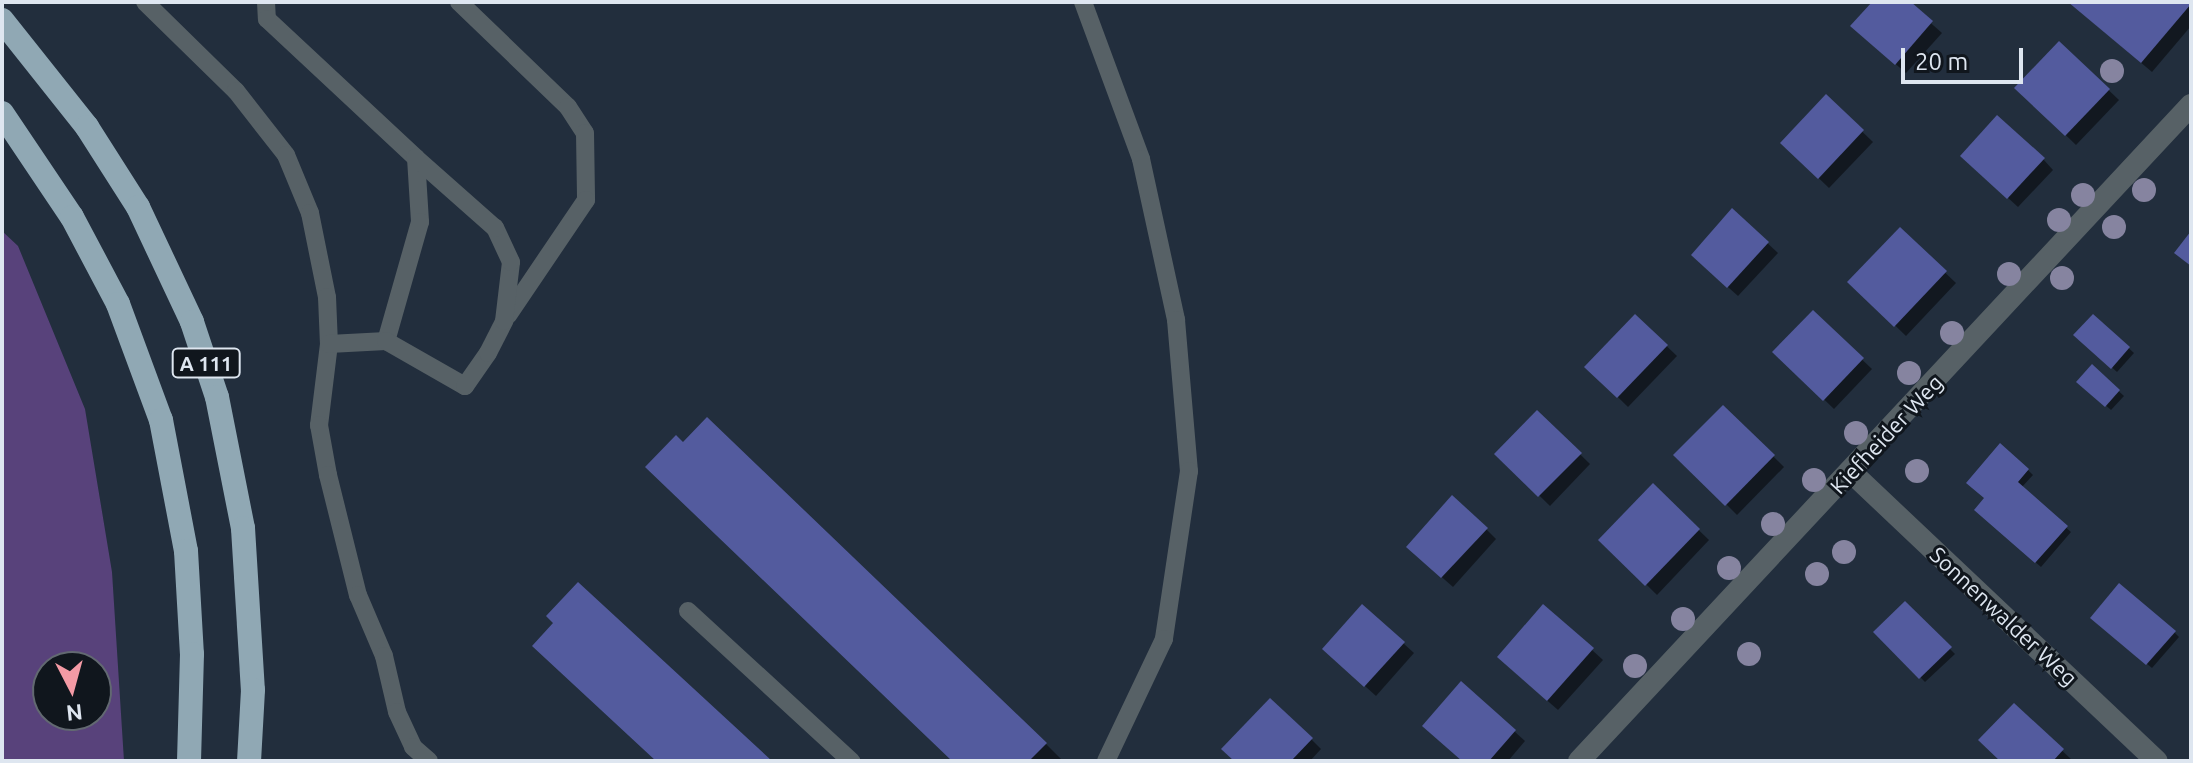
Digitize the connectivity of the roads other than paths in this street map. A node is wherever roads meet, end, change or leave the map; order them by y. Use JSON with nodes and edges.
{"nodes":[{"id":1,"x":145,"y":2,"type":"edge"},
{"id":2,"x":266,"y":2,"type":"edge"},
{"id":3,"x":459,"y":2,"type":"edge"},
{"id":4,"x":1083,"y":2,"type":"edge"},
{"id":5,"x":2,"y":20,"type":"edge"},
{"id":6,"x":2,"y":113,"type":"edge"},
{"id":7,"x":2188,"y":113,"type":"edge"},
{"id":8,"x":416,"y":158,"type":"junction"},
{"id":9,"x":504,"y":321,"type":"junction"},
{"id":10,"x":386,"y":341,"type":"junction"},
{"id":11,"x":329,"y":344,"type":"junction"},
{"id":12,"x":1850,"y":471,"type":"junction"},
{"id":13,"x":688,"y":611,"type":"dead end"},
{"id":14,"x":189,"y":761,"type":"edge"},
{"id":15,"x":249,"y":761,"type":"edge"},
{"id":16,"x":429,"y":761,"type":"edge"},
{"id":17,"x":851,"y":761,"type":"edge"},
{"id":18,"x":1106,"y":761,"type":"edge"},
{"id":19,"x":1579,"y":761,"type":"edge"},
{"id":20,"x":2157,"y":761,"type":"edge"}],
"edges":[{"from":1,"to":11,"type":"lane"},
{"from":2,"to":8,"type":"lane"},
{"from":3,"to":9,"type":"lane"},
{"from":4,"to":18,"type":"lane"},
{"from":5,"to":15,"type":"highway","number":"A 111"},
{"from":6,"to":14,"type":"highway","number":"A 111"},
{"from":7,"to":12,"type":"street","name":"Kiefheider Weg"},
{"from":8,"to":9,"type":"lane"},
{"from":8,"to":10,"type":"lane"},
{"from":9,"to":10,"type":"lane"},
{"from":10,"to":11,"type":"lane"},
{"from":11,"to":16,"type":"lane"},
{"from":12,"to":19,"type":"street","name":"Kiefheider Weg"},
{"from":12,"to":20,"type":"street","name":"Sonnenwalder Weg"},
{"from":13,"to":17,"type":"lane"}]}
